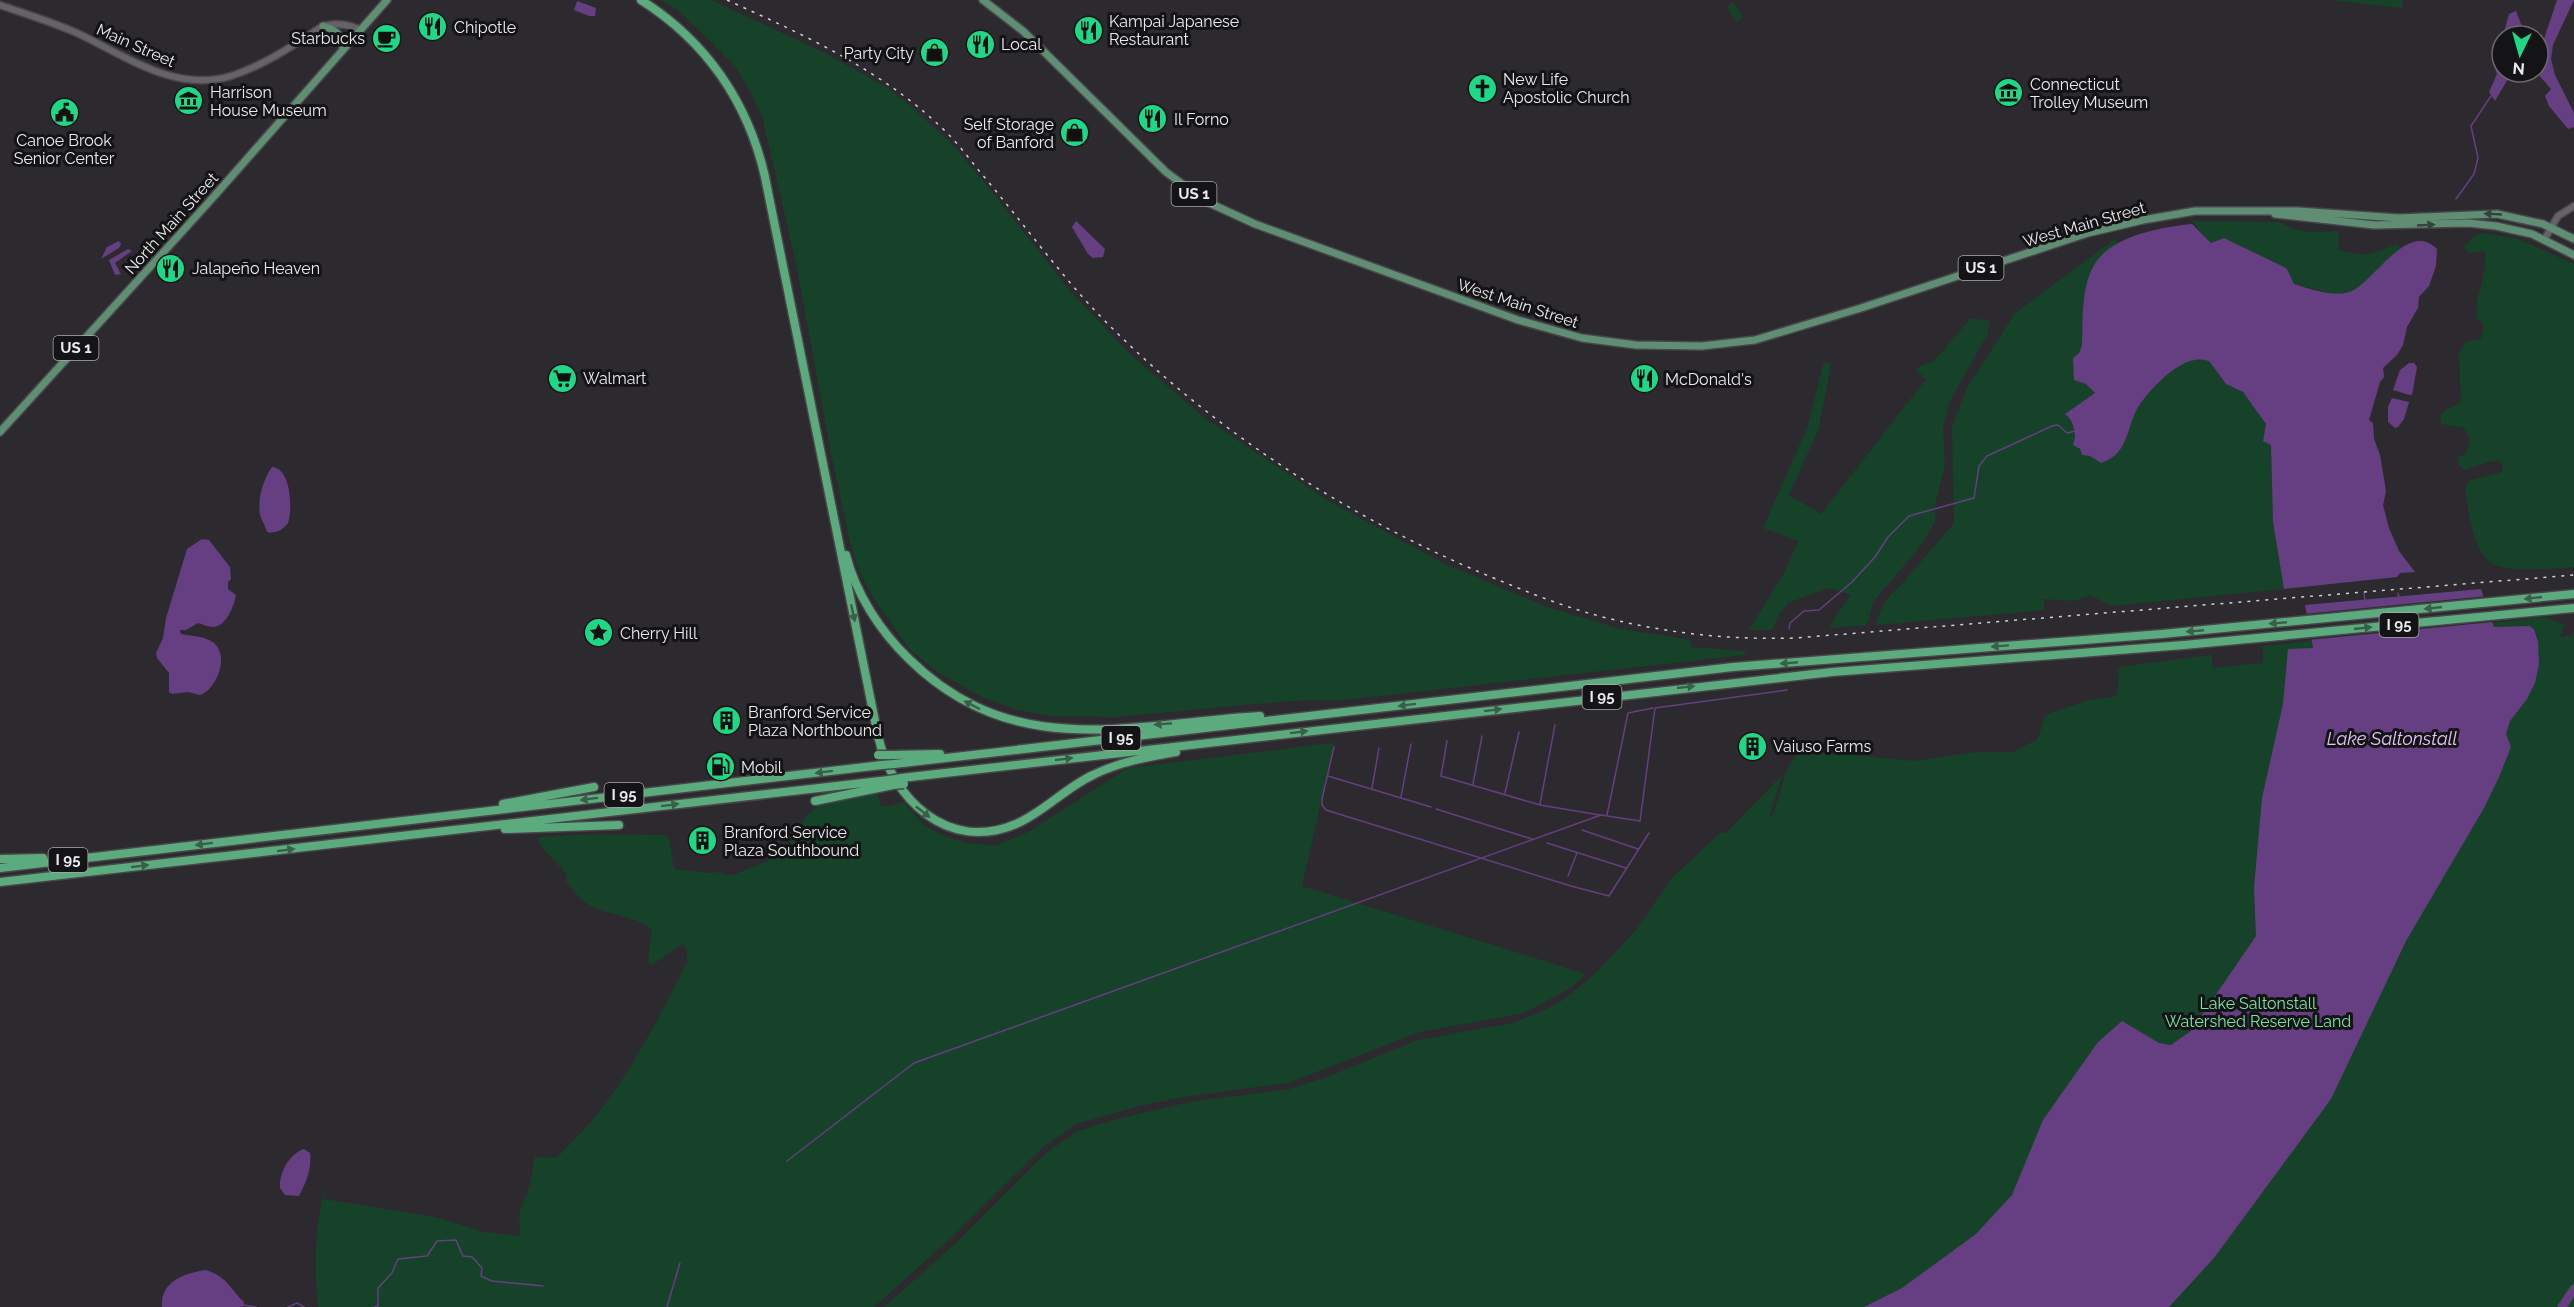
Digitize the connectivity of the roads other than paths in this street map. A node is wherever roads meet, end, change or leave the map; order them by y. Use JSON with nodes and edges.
{"nodes":[{"id":1,"x":387,"y":0,"type":"edge"},
{"id":2,"x":640,"y":0,"type":"edge"},
{"id":3,"x":648,"y":0,"type":"edge"},
{"id":4,"x":983,"y":0,"type":"edge"},
{"id":5,"x":0,"y":5,"type":"edge"},
{"id":6,"x":323,"y":26,"type":"junction"},
{"id":7,"x":359,"y":29,"type":"junction"},
{"id":8,"x":343,"y":49,"type":"junction"},
{"id":9,"x":2574,"y":206,"type":"edge"},
{"id":10,"x":2264,"y":212,"type":"junction"},
{"id":11,"x":2549,"y":227,"type":"junction"},
{"id":12,"x":2574,"y":239,"type":"edge"},
{"id":13,"x":2544,"y":240,"type":"junction"},
{"id":14,"x":2574,"y":255,"type":"edge"},
{"id":15,"x":0,"y":432,"type":"edge"},
{"id":16,"x":2574,"y":594,"type":"edge"},
{"id":17,"x":2574,"y":608,"type":"edge"},
{"id":18,"x":1347,"y":712,"type":"junction"},
{"id":19,"x":1273,"y":735,"type":"junction"},
{"id":20,"x":878,"y":755,"type":"dead end"},
{"id":21,"x":968,"y":756,"type":"junction"},
{"id":22,"x":891,"y":782,"type":"junction"},
{"id":23,"x":594,"y":787,"type":"dead end"},
{"id":24,"x":815,"y":801,"type":"dead end"},
{"id":25,"x":366,"y":825,"type":"junction"},
{"id":26,"x":619,"y":825,"type":"dead end"},
{"id":27,"x":466,"y":829,"type":"junction"},
{"id":28,"x":136,"y":852,"type":"junction"},
{"id":29,"x":0,"y":859,"type":"edge"},
{"id":30,"x":0,"y":868,"type":"edge"},
{"id":31,"x":0,"y":884,"type":"edge"}],
"edges":[{"from":1,"to":7,"type":"main road","number":"US 1"},
{"from":2,"to":19,"type":"highway","one_way":true},
{"from":18,"to":3,"type":"highway","one_way":true},
{"from":4,"to":10,"type":"main road","name":"West Main Street","number":"US 1"},
{"from":5,"to":6,"type":"main road","name":"Main Street"},
{"from":6,"to":7,"type":"main road"},
{"from":6,"to":8,"type":"main road"},
{"from":7,"to":8,"type":"main road","name":"North Main Street","number":"US 1"},
{"from":8,"to":15,"type":"main road","name":"North Main Street","number":"US 1"},
{"from":9,"to":11,"type":"main road"},
{"from":11,"to":10,"type":"main road","name":"West Main Street","number":"US 1","one_way":true},
{"from":10,"to":13,"type":"main road","name":"West Main Street","number":"US 1","one_way":true},
{"from":11,"to":12,"type":"main road","number":"US 1"},
{"from":11,"to":13,"type":"main road"},
{"from":13,"to":14,"type":"main road","number":"US 1"},
{"from":16,"to":18,"type":"highway","number":"I 95","one_way":true},
{"from":19,"to":17,"type":"highway","number":"I 95","one_way":true},
{"from":18,"to":21,"type":"highway","number":"I 95"},
{"from":22,"to":19,"type":"highway","number":"I 95","one_way":true,"bridge":true},
{"from":20,"to":21,"type":"highway","bridge":true},
{"from":21,"to":25,"type":"highway","number":"I 95","one_way":true,"bridge":true},
{"from":22,"to":24,"type":"highway"},
{"from":27,"to":22,"type":"highway","number":"I 95","one_way":true},
{"from":23,"to":25,"type":"highway"},
{"from":25,"to":28,"type":"highway","number":"I 95","one_way":true},
{"from":26,"to":27,"type":"highway"},
{"from":31,"to":27,"type":"highway","number":"I 95","one_way":true},
{"from":28,"to":29,"type":"highway"},
{"from":28,"to":30,"type":"highway","number":"I 95"}]}
